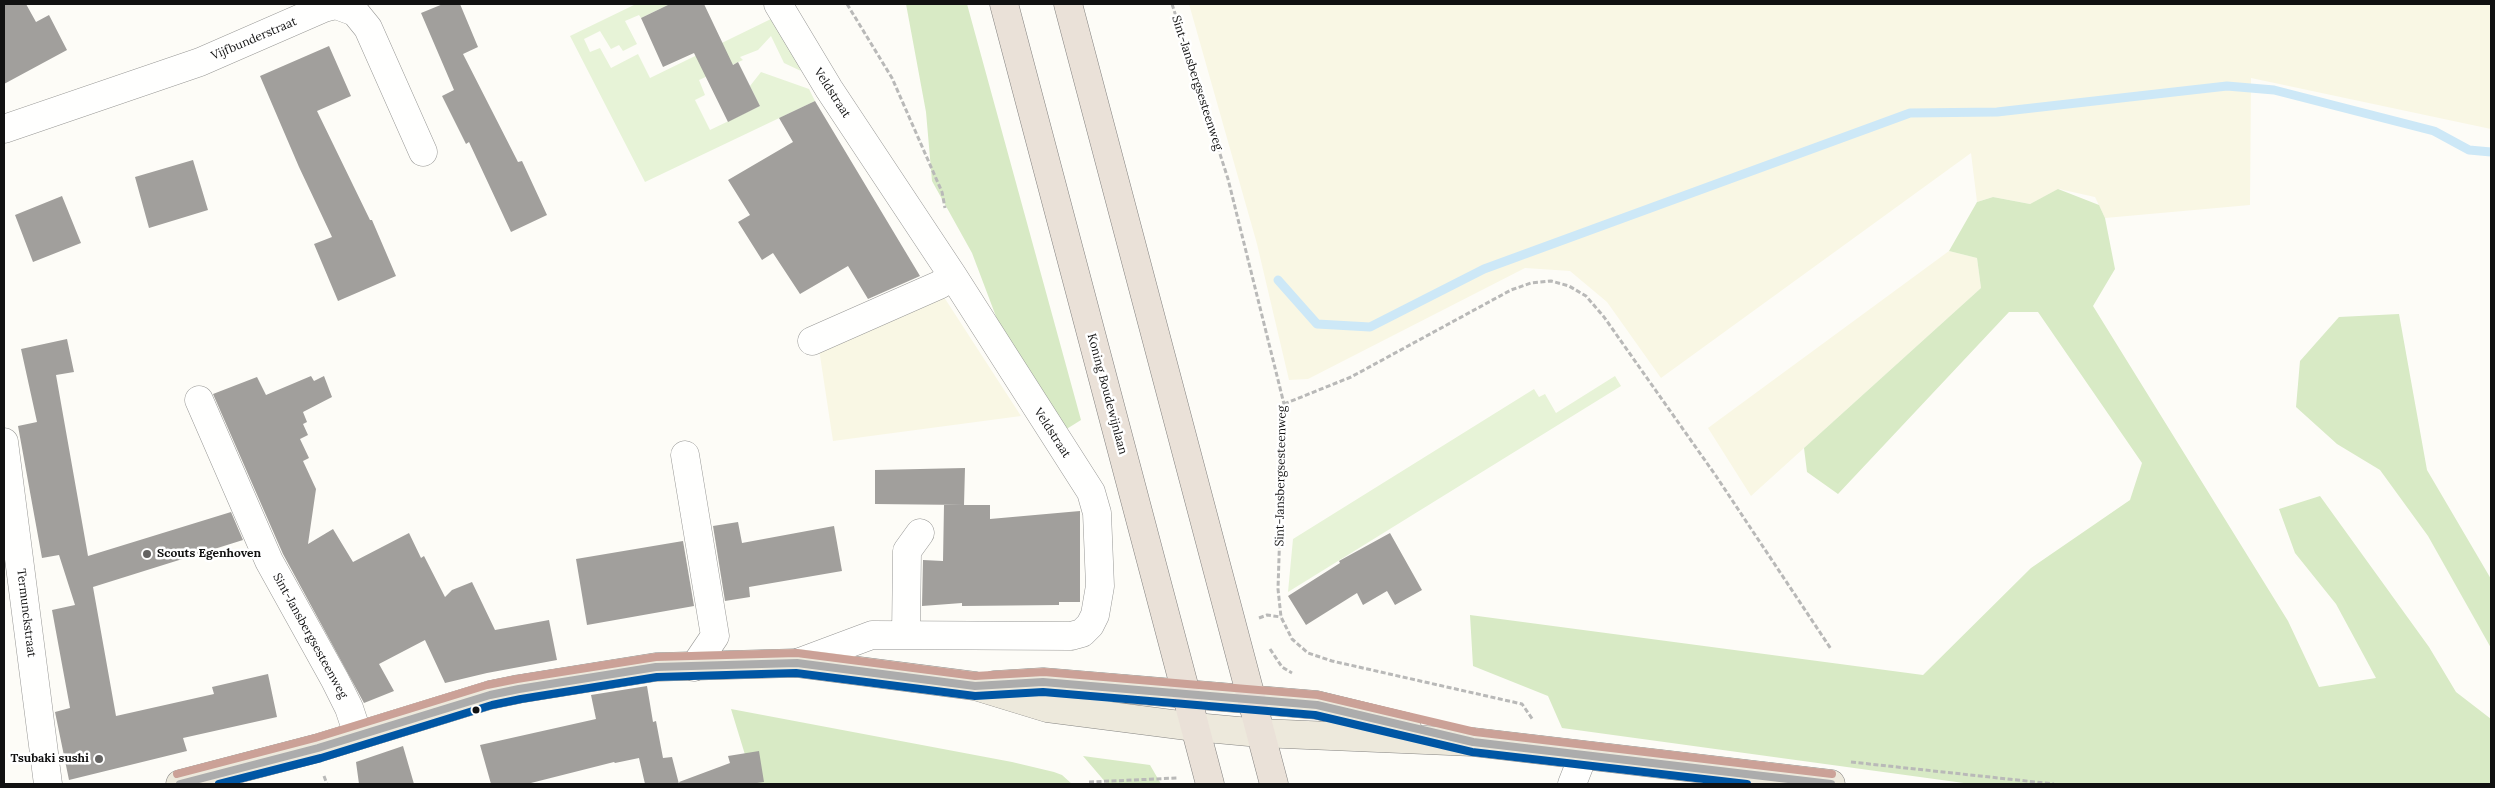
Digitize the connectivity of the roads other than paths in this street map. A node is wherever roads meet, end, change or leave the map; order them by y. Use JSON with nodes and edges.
{"nodes":[{"id":1,"x":778,"y":4,"type":"edge"},
{"id":2,"x":1004,"y":4,"type":"edge"},
{"id":3,"x":1068,"y":4,"type":"edge"},
{"id":4,"x":351,"y":6,"type":"edge"},
{"id":5,"x":4,"y":129,"type":"edge"},
{"id":6,"x":423,"y":152,"type":"dead end"},
{"id":7,"x":953,"y":276,"type":"junction"},
{"id":8,"x":812,"y":341,"type":"dead end"},
{"id":9,"x":200,"y":400,"type":"dead end"},
{"id":10,"x":4,"y":442,"type":"edge"},
{"id":11,"x":685,"y":455,"type":"dead end"},
{"id":12,"x":920,"y":533,"type":"dead end"},
{"id":13,"x":906,"y":635,"type":"junction"},
{"id":14,"x":797,"y":664,"type":"junction"},
{"id":15,"x":694,"y":667,"type":"junction"},
{"id":16,"x":975,"y":686,"type":"junction"},
{"id":17,"x":1186,"y":694,"type":"junction"},
{"id":18,"x":1251,"y":700,"type":"junction"},
{"id":19,"x":1195,"y":727,"type":"junction"},
{"id":20,"x":1260,"y":732,"type":"junction"},
{"id":21,"x":358,"y":735,"type":"junction"},
{"id":22,"x":1473,"y":742,"type":"junction"},
{"id":23,"x":1583,"y":756,"type":"junction"},
{"id":24,"x":48,"y":784,"type":"edge"},
{"id":25,"x":180,"y":784,"type":"edge"},
{"id":26,"x":1210,"y":784,"type":"edge"},
{"id":27,"x":1274,"y":784,"type":"edge"},
{"id":28,"x":1572,"y":784,"type":"edge"},
{"id":29,"x":1831,"y":784,"type":"edge"}],
"edges":[{"from":1,"to":7,"type":"street","name":"Veldstraat"},
{"from":2,"to":17,"type":"highway","name":"Koning Boudewijnlaan"},
{"from":3,"to":18,"type":"highway"},
{"from":4,"to":5,"type":"street","name":"Vijfbunderstraat"},
{"from":4,"to":6,"type":"street","name":"Vijfbunderstraat"},
{"from":7,"to":8,"type":"street"},
{"from":7,"to":13,"type":"street","name":"Veldstraat"},
{"from":9,"to":21,"type":"street","name":"Sint-Jansbergsesteenweg"},
{"from":10,"to":24,"type":"street","name":"Termunckstraat"},
{"from":11,"to":15,"type":"street"},
{"from":12,"to":13,"type":"street"},
{"from":13,"to":14,"type":"street","name":"Veldstraat"},
{"from":14,"to":15,"type":"main road"},
{"from":14,"to":16,"type":"main road"},
{"from":15,"to":21,"type":"main road"},
{"from":16,"to":17,"type":"main road"},
{"from":16,"to":19,"type":"main road"},
{"from":17,"to":18,"type":"main road"},
{"from":17,"to":19,"type":"highway","name":"Koning Boudewijnlaan"},
{"from":18,"to":20,"type":"highway"},
{"from":18,"to":22,"type":"main road"},
{"from":19,"to":20,"type":"main road"},
{"from":19,"to":26,"type":"highway","name":"Koning Boudewijnlaan"},
{"from":20,"to":22,"type":"main road"},
{"from":20,"to":27,"type":"highway"},
{"from":21,"to":25,"type":"main road"},
{"from":22,"to":23,"type":"main road"},
{"from":23,"to":28,"type":"street"},
{"from":23,"to":29,"type":"main road"}]}
